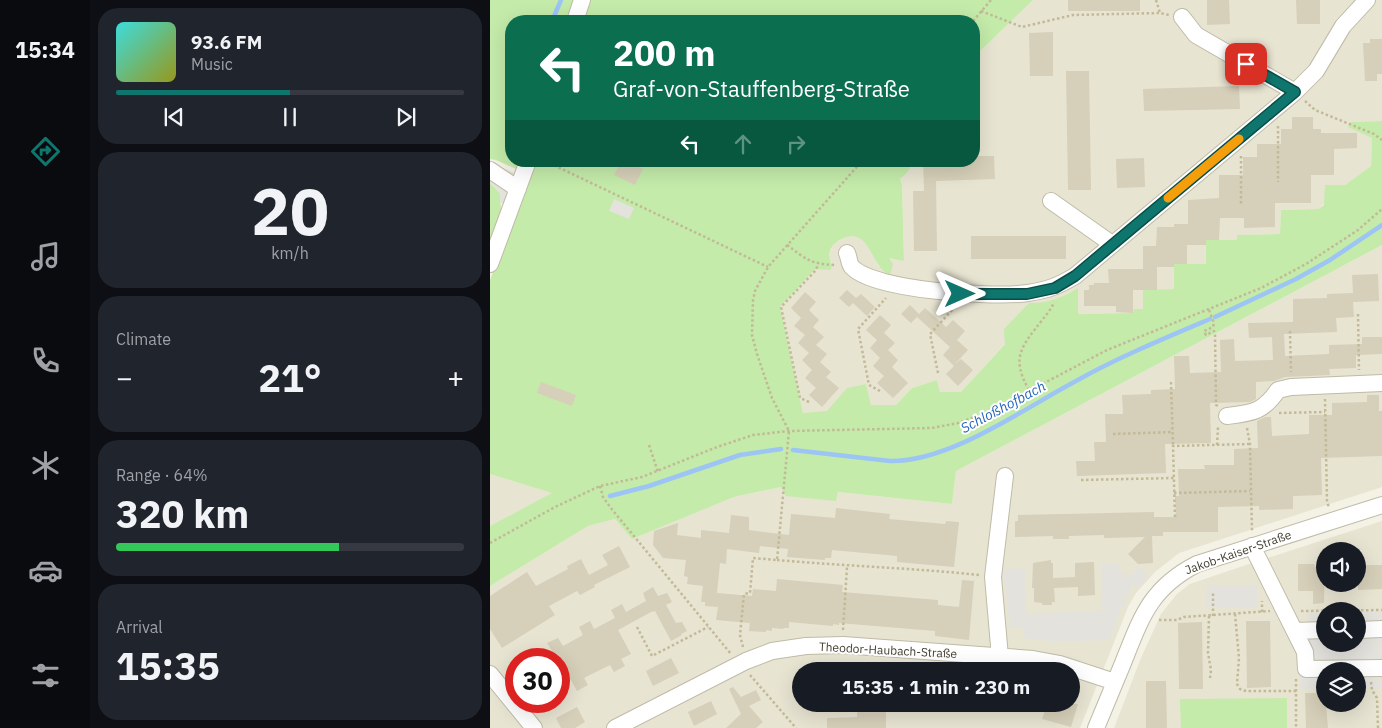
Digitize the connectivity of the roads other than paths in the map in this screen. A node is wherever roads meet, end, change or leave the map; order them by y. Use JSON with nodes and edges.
{"nodes":[{"id":1,"x":582,"y":0,"type":"edge"},
{"id":2,"x":1367,"y":0,"type":"edge"},
{"id":3,"x":577,"y":15,"type":"edge"},
{"id":4,"x":1182,"y":17,"type":"road end"},
{"id":5,"x":1295,"y":92,"type":"junction"},
{"id":6,"x":526,"y":167,"type":"edge"},
{"id":7,"x":490,"y":170,"type":"edge"},
{"id":8,"x":518,"y":189,"type":"junction"},
{"id":9,"x":1050,"y":201,"type":"dead end"},
{"id":10,"x":1112,"y":244,"type":"junction"},
{"id":11,"x":849,"y":260,"type":"road end"},
{"id":12,"x":490,"y":264,"type":"edge"},
{"id":13,"x":1382,"y":383,"type":"edge"},
{"id":14,"x":1227,"y":416,"type":"road end"},
{"id":15,"x":1005,"y":476,"type":"dead end"},
{"id":16,"x":1382,"y":505,"type":"edge"},
{"id":17,"x":1252,"y":546,"type":"junction"},
{"id":18,"x":1382,"y":629,"type":"edge"},
{"id":19,"x":1316,"y":630,"type":"edge"},
{"id":20,"x":1366,"y":630,"type":"edge"},
{"id":21,"x":1295,"y":631,"type":"junction"},
{"id":22,"x":1000,"y":657,"type":"junction"},
{"id":23,"x":1376,"y":668,"type":"edge"},
{"id":24,"x":490,"y":674,"type":"edge"},
{"id":25,"x":1115,"y":682,"type":"junction"},
{"id":26,"x":534,"y":728,"type":"edge"},
{"id":27,"x":615,"y":728,"type":"edge"},
{"id":28,"x":1096,"y":728,"type":"edge"}],
"edges":[{"from":1,"to":3,"type":"street"},
{"from":2,"to":5,"type":"street"},
{"from":4,"to":5,"type":"street"},
{"from":5,"to":10,"type":"street"},
{"from":6,"to":8,"type":"street"},
{"from":7,"to":8,"type":"street"},
{"from":8,"to":12,"type":"street"},
{"from":9,"to":10,"type":"street"},
{"from":10,"to":11,"type":"street"},
{"from":13,"to":14,"type":"street"},
{"from":15,"to":22,"type":"street"},
{"from":16,"to":17,"type":"street","name":"Jakob-Kaiser-Straße"},
{"from":17,"to":21,"type":"street"},
{"from":17,"to":25,"type":"street","name":"Jakob-Kaiser-Straße"},
{"from":18,"to":20,"type":"street"},
{"from":19,"to":21,"type":"street"},
{"from":21,"to":23,"type":"street"},
{"from":22,"to":25,"type":"street","name":"Theodor-Haubach-Straße"},
{"from":22,"to":27,"type":"street","name":"Theodor-Haubach-Straße"},
{"from":24,"to":26,"type":"street"},
{"from":25,"to":28,"type":"street","name":"Jakob-Kaiser-Straße"}]}
